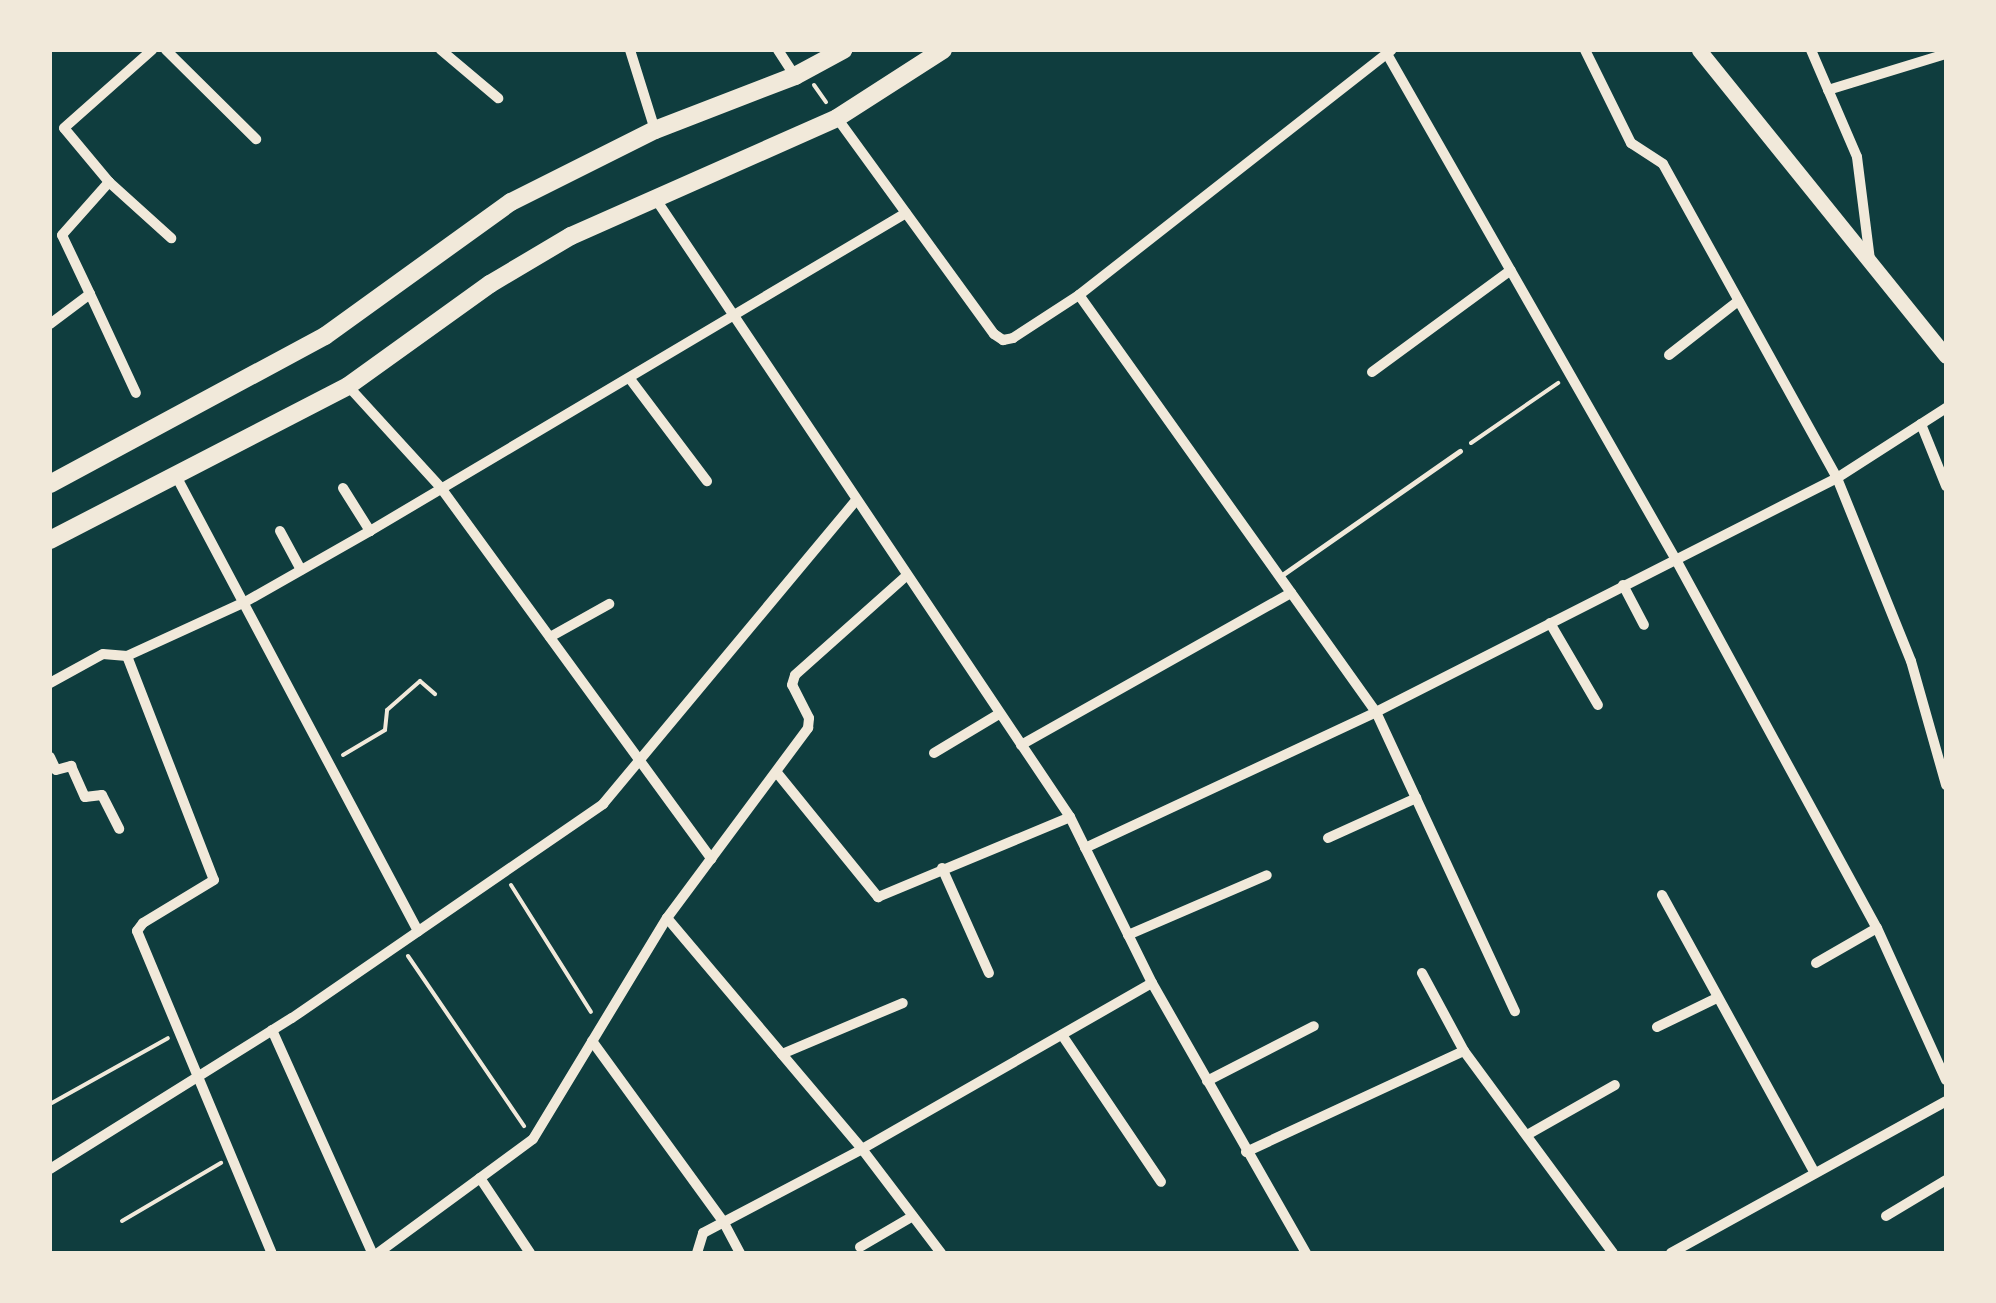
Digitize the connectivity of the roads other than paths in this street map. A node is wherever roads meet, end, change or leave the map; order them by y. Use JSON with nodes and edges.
{"nodes":[{"id":1,"x":152,"y":50,"type":"edge"},
{"id":2,"x":166,"y":50,"type":"edge"},
{"id":3,"x":441,"y":50,"type":"edge"},
{"id":4,"x":630,"y":50,"type":"edge"},
{"id":5,"x":778,"y":50,"type":"edge"},
{"id":6,"x":818,"y":50,"type":"edge"},
{"id":7,"x":843,"y":50,"type":"edge"},
{"id":8,"x":942,"y":50,"type":"edge"},
{"id":9,"x":1584,"y":50,"type":"edge"},
{"id":10,"x":1699,"y":50,"type":"edge"},
{"id":11,"x":1811,"y":50,"type":"edge"},
{"id":12,"x":1390,"y":52,"type":"edge"},
{"id":13,"x":1946,"y":54,"type":"edge"},
{"id":14,"x":800,"y":74,"type":"junction"},
{"id":15,"x":1828,"y":90,"type":"junction"},
{"id":16,"x":498,"y":98,"type":"dead end"},
{"id":17,"x":838,"y":118,"type":"junction"},
{"id":18,"x":656,"y":130,"type":"junction"},
{"id":19,"x":256,"y":139,"type":"dead end"},
{"id":20,"x":109,"y":182,"type":"junction"},
{"id":21,"x":654,"y":197,"type":"junction"},
{"id":22,"x":906,"y":213,"type":"junction"},
{"id":23,"x":170,"y":238,"type":"dead end"},
{"id":24,"x":1871,"y":266,"type":"junction"},
{"id":25,"x":1510,"y":270,"type":"junction"},
{"id":26,"x":90,"y":294,"type":"junction"},
{"id":27,"x":1080,"y":296,"type":"junction"},
{"id":28,"x":1738,"y":301,"type":"junction"},
{"id":29,"x":734,"y":316,"type":"junction"},
{"id":30,"x":50,"y":324,"type":"edge"},
{"id":31,"x":1669,"y":356,"type":"dead end"},
{"id":32,"x":1946,"y":356,"type":"edge"},
{"id":33,"x":1372,"y":372,"type":"dead end"},
{"id":34,"x":630,"y":378,"type":"junction"},
{"id":35,"x":348,"y":386,"type":"junction"},
{"id":36,"x":136,"y":394,"type":"dead end"},
{"id":37,"x":1946,"y":408,"type":"edge"},
{"id":38,"x":1921,"y":424,"type":"junction"},
{"id":39,"x":1460,"y":451,"type":"road end"},
{"id":40,"x":174,"y":473,"type":"junction"},
{"id":41,"x":1837,"y":478,"type":"junction"},
{"id":42,"x":707,"y":481,"type":"dead end"},
{"id":43,"x":50,"y":484,"type":"edge"},
{"id":44,"x":1946,"y":486,"type":"edge"},
{"id":45,"x":344,"y":488,"type":"dead end"},
{"id":46,"x":440,"y":488,"type":"junction"},
{"id":47,"x":855,"y":502,"type":"junction"},
{"id":48,"x":280,"y":531,"type":"dead end"},
{"id":49,"x":370,"y":531,"type":"junction"},
{"id":50,"x":50,"y":540,"type":"edge"},
{"id":51,"x":1675,"y":558,"type":"junction"},
{"id":52,"x":301,"y":570,"type":"junction"},
{"id":53,"x":906,"y":576,"type":"junction"},
{"id":54,"x":1280,"y":576,"type":"junction"},
{"id":55,"x":1624,"y":585,"type":"junction"},
{"id":56,"x":1291,"y":593,"type":"junction"},
{"id":57,"x":245,"y":602,"type":"junction"},
{"id":58,"x":608,"y":604,"type":"dead end"},
{"id":59,"x":1550,"y":623,"type":"junction"},
{"id":60,"x":1644,"y":626,"type":"dead end"},
{"id":61,"x":550,"y":636,"type":"junction"},
{"id":62,"x":127,"y":656,"type":"junction"},
{"id":63,"x":50,"y":683,"type":"edge"},
{"id":64,"x":1598,"y":705,"type":"dead end"},
{"id":65,"x":1376,"y":712,"type":"junction"},
{"id":66,"x":999,"y":714,"type":"junction"},
{"id":67,"x":1021,"y":745,"type":"junction"},
{"id":68,"x":934,"y":754,"type":"dead end"},
{"id":69,"x":50,"y":757,"type":"edge"},
{"id":70,"x":640,"y":762,"type":"junction"},
{"id":71,"x":778,"y":774,"type":"junction"},
{"id":72,"x":1946,"y":785,"type":"edge"},
{"id":73,"x":1416,"y":798,"type":"junction"},
{"id":74,"x":1070,"y":816,"type":"junction"},
{"id":75,"x":119,"y":830,"type":"dead end"},
{"id":76,"x":1328,"y":838,"type":"dead end"},
{"id":77,"x":1085,"y":848,"type":"junction"},
{"id":78,"x":712,"y":859,"type":"junction"},
{"id":79,"x":942,"y":868,"type":"junction"},
{"id":80,"x":1267,"y":875,"type":"dead end"},
{"id":81,"x":1662,"y":896,"type":"dead end"},
{"id":82,"x":668,"y":918,"type":"junction"},
{"id":83,"x":1877,"y":928,"type":"junction"},
{"id":84,"x":418,"y":931,"type":"junction"},
{"id":85,"x":1128,"y":935,"type":"junction"},
{"id":86,"x":1816,"y":963,"type":"dead end"},
{"id":87,"x":989,"y":973,"type":"dead end"},
{"id":88,"x":1422,"y":973,"type":"dead end"},
{"id":89,"x":1152,"y":983,"type":"junction"},
{"id":90,"x":1717,"y":998,"type":"junction"},
{"id":91,"x":903,"y":1003,"type":"dead end"},
{"id":92,"x":1515,"y":1011,"type":"dead end"},
{"id":93,"x":1314,"y":1026,"type":"dead end"},
{"id":94,"x":1657,"y":1028,"type":"dead end"},
{"id":95,"x":272,"y":1030,"type":"junction"},
{"id":96,"x":1062,"y":1035,"type":"junction"},
{"id":97,"x":592,"y":1041,"type":"junction"},
{"id":98,"x":1464,"y":1051,"type":"junction"},
{"id":99,"x":782,"y":1054,"type":"junction"},
{"id":100,"x":199,"y":1076,"type":"junction"},
{"id":101,"x":1946,"y":1080,"type":"edge"},
{"id":102,"x":1206,"y":1081,"type":"junction"},
{"id":103,"x":1615,"y":1085,"type":"dead end"},
{"id":104,"x":1946,"y":1102,"type":"edge"},
{"id":105,"x":1527,"y":1136,"type":"junction"},
{"id":106,"x":862,"y":1148,"type":"junction"},
{"id":107,"x":1246,"y":1152,"type":"junction"},
{"id":108,"x":50,"y":1169,"type":"edge"},
{"id":109,"x":1816,"y":1174,"type":"junction"},
{"id":110,"x":480,"y":1178,"type":"junction"},
{"id":111,"x":1946,"y":1180,"type":"edge"},
{"id":112,"x":1161,"y":1182,"type":"dead end"},
{"id":113,"x":913,"y":1216,"type":"junction"},
{"id":114,"x":1886,"y":1216,"type":"dead end"},
{"id":115,"x":724,"y":1223,"type":"junction"},
{"id":116,"x":860,"y":1248,"type":"dead end"},
{"id":117,"x":272,"y":1253,"type":"edge"},
{"id":118,"x":375,"y":1253,"type":"edge"},
{"id":119,"x":530,"y":1253,"type":"edge"},
{"id":120,"x":697,"y":1253,"type":"edge"},
{"id":121,"x":740,"y":1253,"type":"edge"},
{"id":122,"x":941,"y":1253,"type":"edge"},
{"id":123,"x":1306,"y":1253,"type":"edge"},
{"id":124,"x":1613,"y":1253,"type":"edge"},
{"id":125,"x":1670,"y":1253,"type":"edge"}],
"edges":[{"from":1,"to":20,"type":"street"},
{"from":2,"to":19,"type":"street"},
{"from":3,"to":16,"type":"street"},
{"from":4,"to":18,"type":"street"},
{"from":5,"to":14,"type":"street"},
{"from":6,"to":14,"type":"street"},
{"from":7,"to":14,"type":"main road"},
{"from":8,"to":17,"type":"main road"},
{"from":9,"to":28,"type":"street"},
{"from":10,"to":24,"type":"main road"},
{"from":11,"to":15,"type":"street"},
{"from":12,"to":25,"type":"street"},
{"from":12,"to":27,"type":"street"},
{"from":13,"to":15,"type":"street"},
{"from":14,"to":18,"type":"main road"},
{"from":15,"to":24,"type":"street"},
{"from":17,"to":21,"type":"main road"},
{"from":17,"to":22,"type":"street"},
{"from":18,"to":43,"type":"main road"},
{"from":20,"to":23,"type":"street"},
{"from":20,"to":26,"type":"street"},
{"from":21,"to":29,"type":"street"},
{"from":21,"to":35,"type":"main road"},
{"from":22,"to":27,"type":"street"},
{"from":22,"to":29,"type":"street"},
{"from":24,"to":32,"type":"main road"},
{"from":25,"to":33,"type":"street"},
{"from":25,"to":51,"type":"street"},
{"from":26,"to":30,"type":"street"},
{"from":26,"to":36,"type":"street"},
{"from":27,"to":54,"type":"street"},
{"from":28,"to":31,"type":"street"},
{"from":28,"to":41,"type":"street"},
{"from":29,"to":34,"type":"street"},
{"from":29,"to":47,"type":"street"},
{"from":34,"to":42,"type":"street"},
{"from":34,"to":46,"type":"street"},
{"from":35,"to":40,"type":"main road"},
{"from":35,"to":46,"type":"street"},
{"from":37,"to":38,"type":"street"},
{"from":38,"to":41,"type":"street"},
{"from":38,"to":44,"type":"street"},
{"from":39,"to":54,"type":"lane"},
{"from":40,"to":50,"type":"main road"},
{"from":40,"to":57,"type":"street"},
{"from":41,"to":51,"type":"street"},
{"from":41,"to":72,"type":"street"},
{"from":45,"to":49,"type":"street"},
{"from":46,"to":49,"type":"street"},
{"from":46,"to":61,"type":"street"},
{"from":47,"to":53,"type":"street"},
{"from":47,"to":70,"type":"street"},
{"from":48,"to":52,"type":"street"},
{"from":49,"to":52,"type":"street"},
{"from":51,"to":55,"type":"street"},
{"from":51,"to":83,"type":"street"},
{"from":52,"to":57,"type":"street"},
{"from":53,"to":66,"type":"street"},
{"from":53,"to":71,"type":"street"},
{"from":54,"to":56,"type":"street"},
{"from":55,"to":59,"type":"street"},
{"from":55,"to":60,"type":"street"},
{"from":56,"to":65,"type":"street"},
{"from":56,"to":67,"type":"street"},
{"from":57,"to":62,"type":"street"},
{"from":57,"to":84,"type":"street"},
{"from":58,"to":61,"type":"street"},
{"from":59,"to":64,"type":"street"},
{"from":59,"to":65,"type":"street"},
{"from":61,"to":70,"type":"street"},
{"from":62,"to":63,"type":"street"},
{"from":62,"to":100,"type":"street"},
{"from":65,"to":73,"type":"street"},
{"from":65,"to":77,"type":"street"},
{"from":66,"to":67,"type":"street"},
{"from":66,"to":68,"type":"street"},
{"from":67,"to":74,"type":"street"},
{"from":69,"to":75,"type":"street"},
{"from":70,"to":78,"type":"street"},
{"from":70,"to":84,"type":"street"},
{"from":71,"to":78,"type":"street"},
{"from":71,"to":79,"type":"street"},
{"from":73,"to":76,"type":"street"},
{"from":73,"to":92,"type":"street"},
{"from":74,"to":77,"type":"street"},
{"from":74,"to":79,"type":"street"},
{"from":77,"to":85,"type":"street"},
{"from":78,"to":82,"type":"street"},
{"from":79,"to":87,"type":"street"},
{"from":80,"to":85,"type":"street"},
{"from":81,"to":90,"type":"street"},
{"from":82,"to":97,"type":"street"},
{"from":82,"to":99,"type":"street"},
{"from":83,"to":86,"type":"street"},
{"from":83,"to":101,"type":"street"},
{"from":84,"to":95,"type":"street"},
{"from":85,"to":89,"type":"street"},
{"from":88,"to":98,"type":"street"},
{"from":89,"to":96,"type":"street"},
{"from":89,"to":102,"type":"street"},
{"from":90,"to":94,"type":"street"},
{"from":90,"to":109,"type":"street"},
{"from":91,"to":99,"type":"street"},
{"from":93,"to":102,"type":"street"},
{"from":95,"to":100,"type":"street"},
{"from":95,"to":118,"type":"street"},
{"from":96,"to":106,"type":"street"},
{"from":96,"to":112,"type":"street"},
{"from":97,"to":110,"type":"street"},
{"from":97,"to":115,"type":"street"},
{"from":98,"to":105,"type":"street"},
{"from":98,"to":107,"type":"street"},
{"from":99,"to":106,"type":"street"},
{"from":100,"to":108,"type":"street"},
{"from":100,"to":117,"type":"street"},
{"from":102,"to":107,"type":"street"},
{"from":103,"to":105,"type":"street"},
{"from":104,"to":109,"type":"street"},
{"from":105,"to":124,"type":"street"},
{"from":106,"to":113,"type":"street"},
{"from":106,"to":115,"type":"street"},
{"from":107,"to":123,"type":"street"},
{"from":109,"to":125,"type":"street"},
{"from":110,"to":118,"type":"street"},
{"from":110,"to":119,"type":"street"},
{"from":111,"to":114,"type":"street"},
{"from":113,"to":116,"type":"street"},
{"from":113,"to":122,"type":"street"},
{"from":115,"to":120,"type":"street"},
{"from":115,"to":121,"type":"street"}]}
